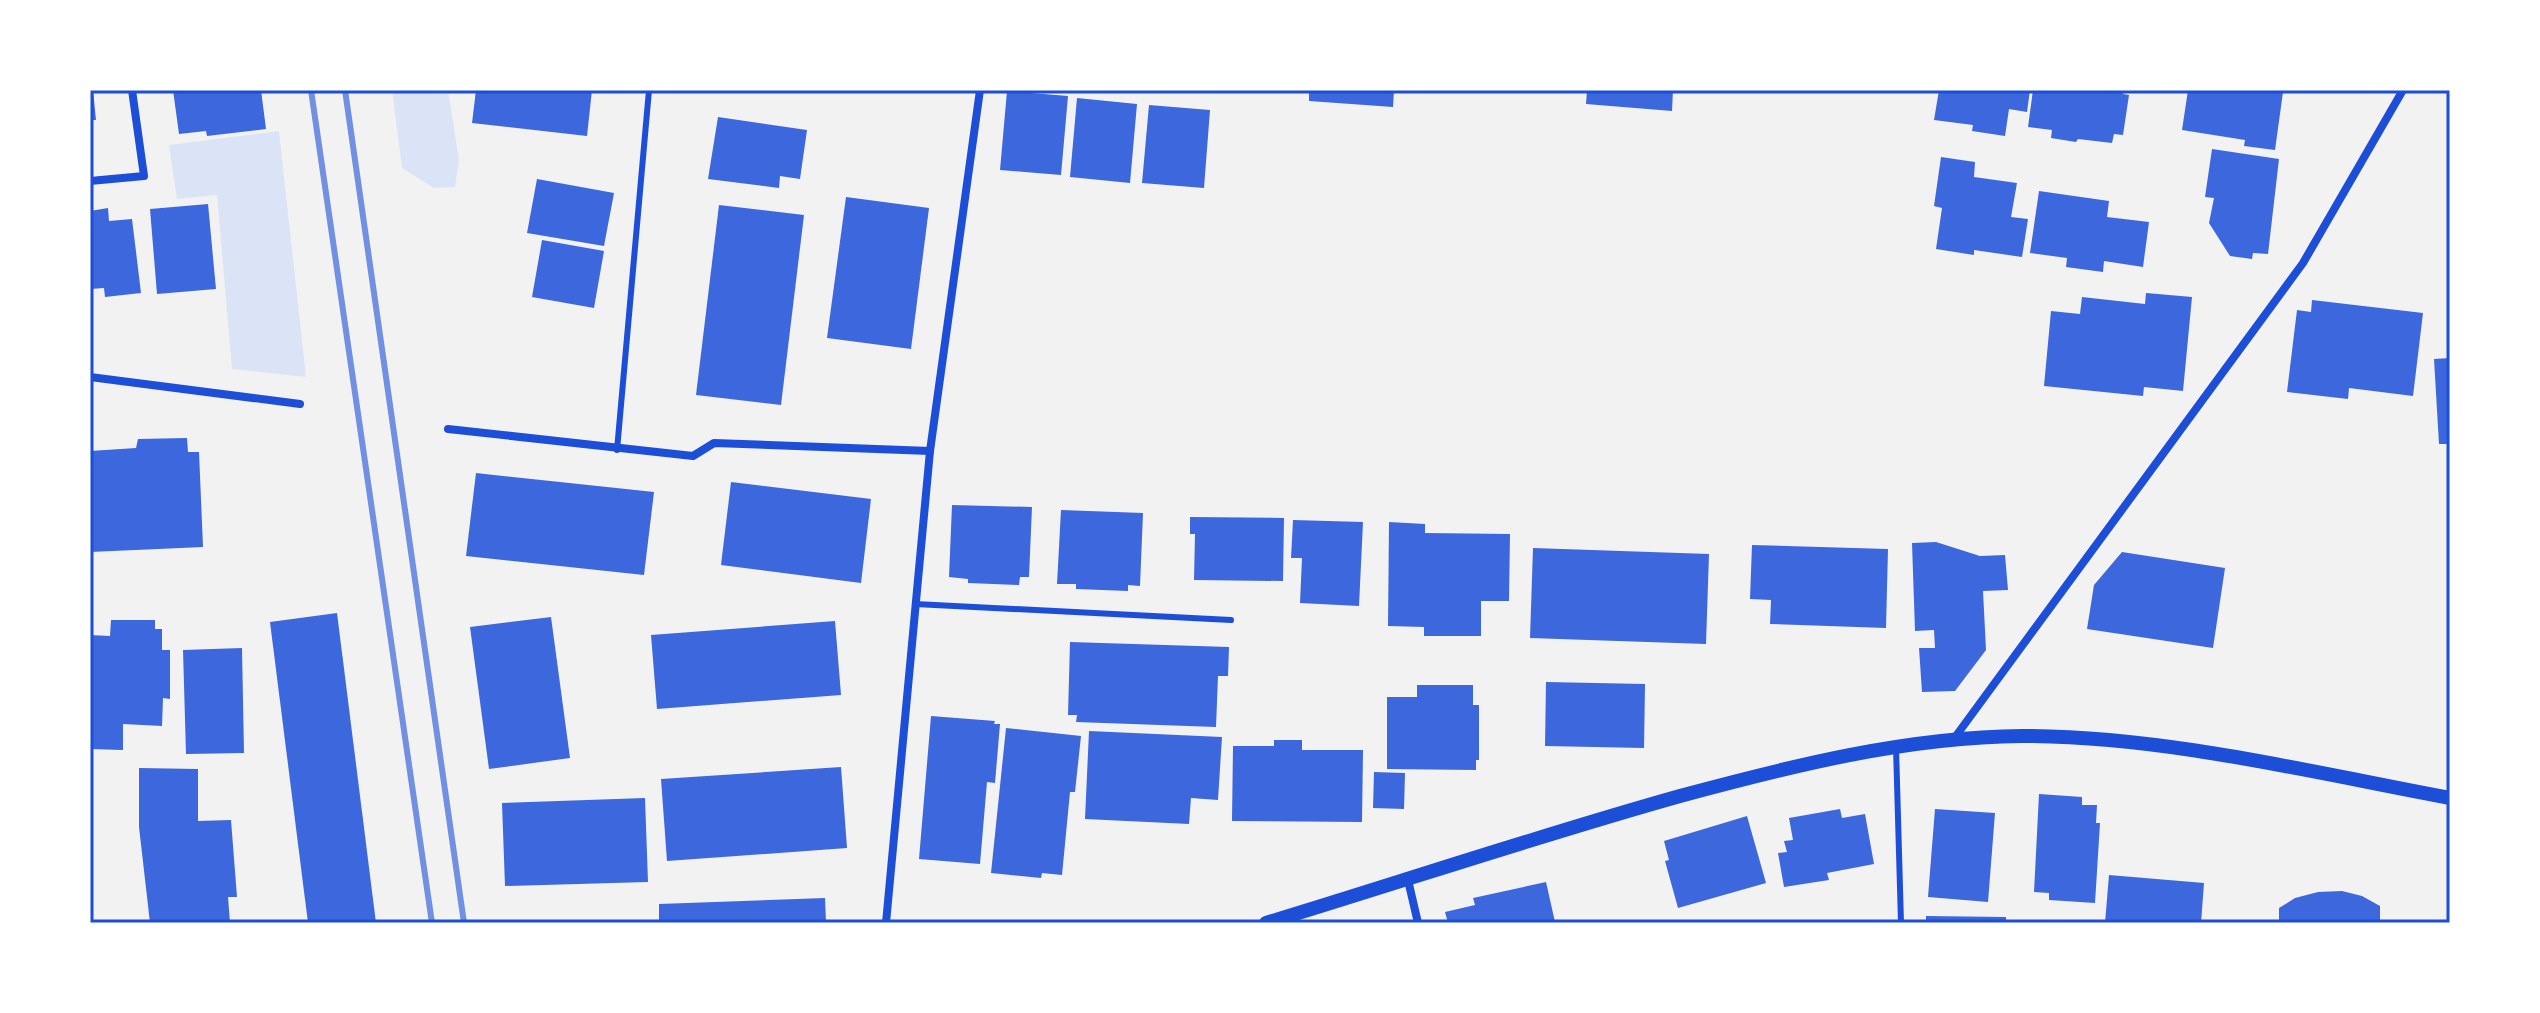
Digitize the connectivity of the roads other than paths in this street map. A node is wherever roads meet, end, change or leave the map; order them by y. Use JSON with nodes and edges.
{"nodes":[{"id":1,"x":132,"y":90,"type":"edge"},
{"id":2,"x":649,"y":90,"type":"edge"},
{"id":3,"x":980,"y":90,"type":"edge"},
{"id":4,"x":2403,"y":90,"type":"edge"},
{"id":5,"x":90,"y":181,"type":"edge"},
{"id":6,"x":90,"y":377,"type":"edge"},
{"id":7,"x":300,"y":404,"type":"dead end"},
{"id":8,"x":448,"y":429,"type":"dead end"},
{"id":9,"x":617,"y":450,"type":"junction"},
{"id":10,"x":930,"y":451,"type":"junction"},
{"id":11,"x":915,"y":604,"type":"junction"},
{"id":12,"x":1231,"y":620,"type":"dead end"},
{"id":13,"x":1953,"y":740,"type":"junction"},
{"id":14,"x":1896,"y":747,"type":"junction"},
{"id":15,"x":2450,"y":798,"type":"edge"},
{"id":16,"x":1408,"y":880,"type":"junction"},
{"id":17,"x":886,"y":923,"type":"edge"},
{"id":18,"x":1266,"y":923,"type":"edge"},
{"id":19,"x":1418,"y":923,"type":"edge"},
{"id":20,"x":1901,"y":923,"type":"edge"}],
"edges":[{"from":1,"to":5,"type":"street"},
{"from":2,"to":9,"type":"lane"},
{"from":3,"to":10,"type":"street"},
{"from":4,"to":13,"type":"street"},
{"from":6,"to":7,"type":"street"},
{"from":8,"to":9,"type":"street"},
{"from":9,"to":10,"type":"street"},
{"from":10,"to":11,"type":"street"},
{"from":11,"to":12,"type":"lane"},
{"from":11,"to":17,"type":"street"},
{"from":13,"to":14,"type":"street"},
{"from":13,"to":15,"type":"street"},
{"from":14,"to":16,"type":"street"},
{"from":14,"to":20,"type":"lane"},
{"from":16,"to":18,"type":"street"},
{"from":16,"to":19,"type":"street"}]}
